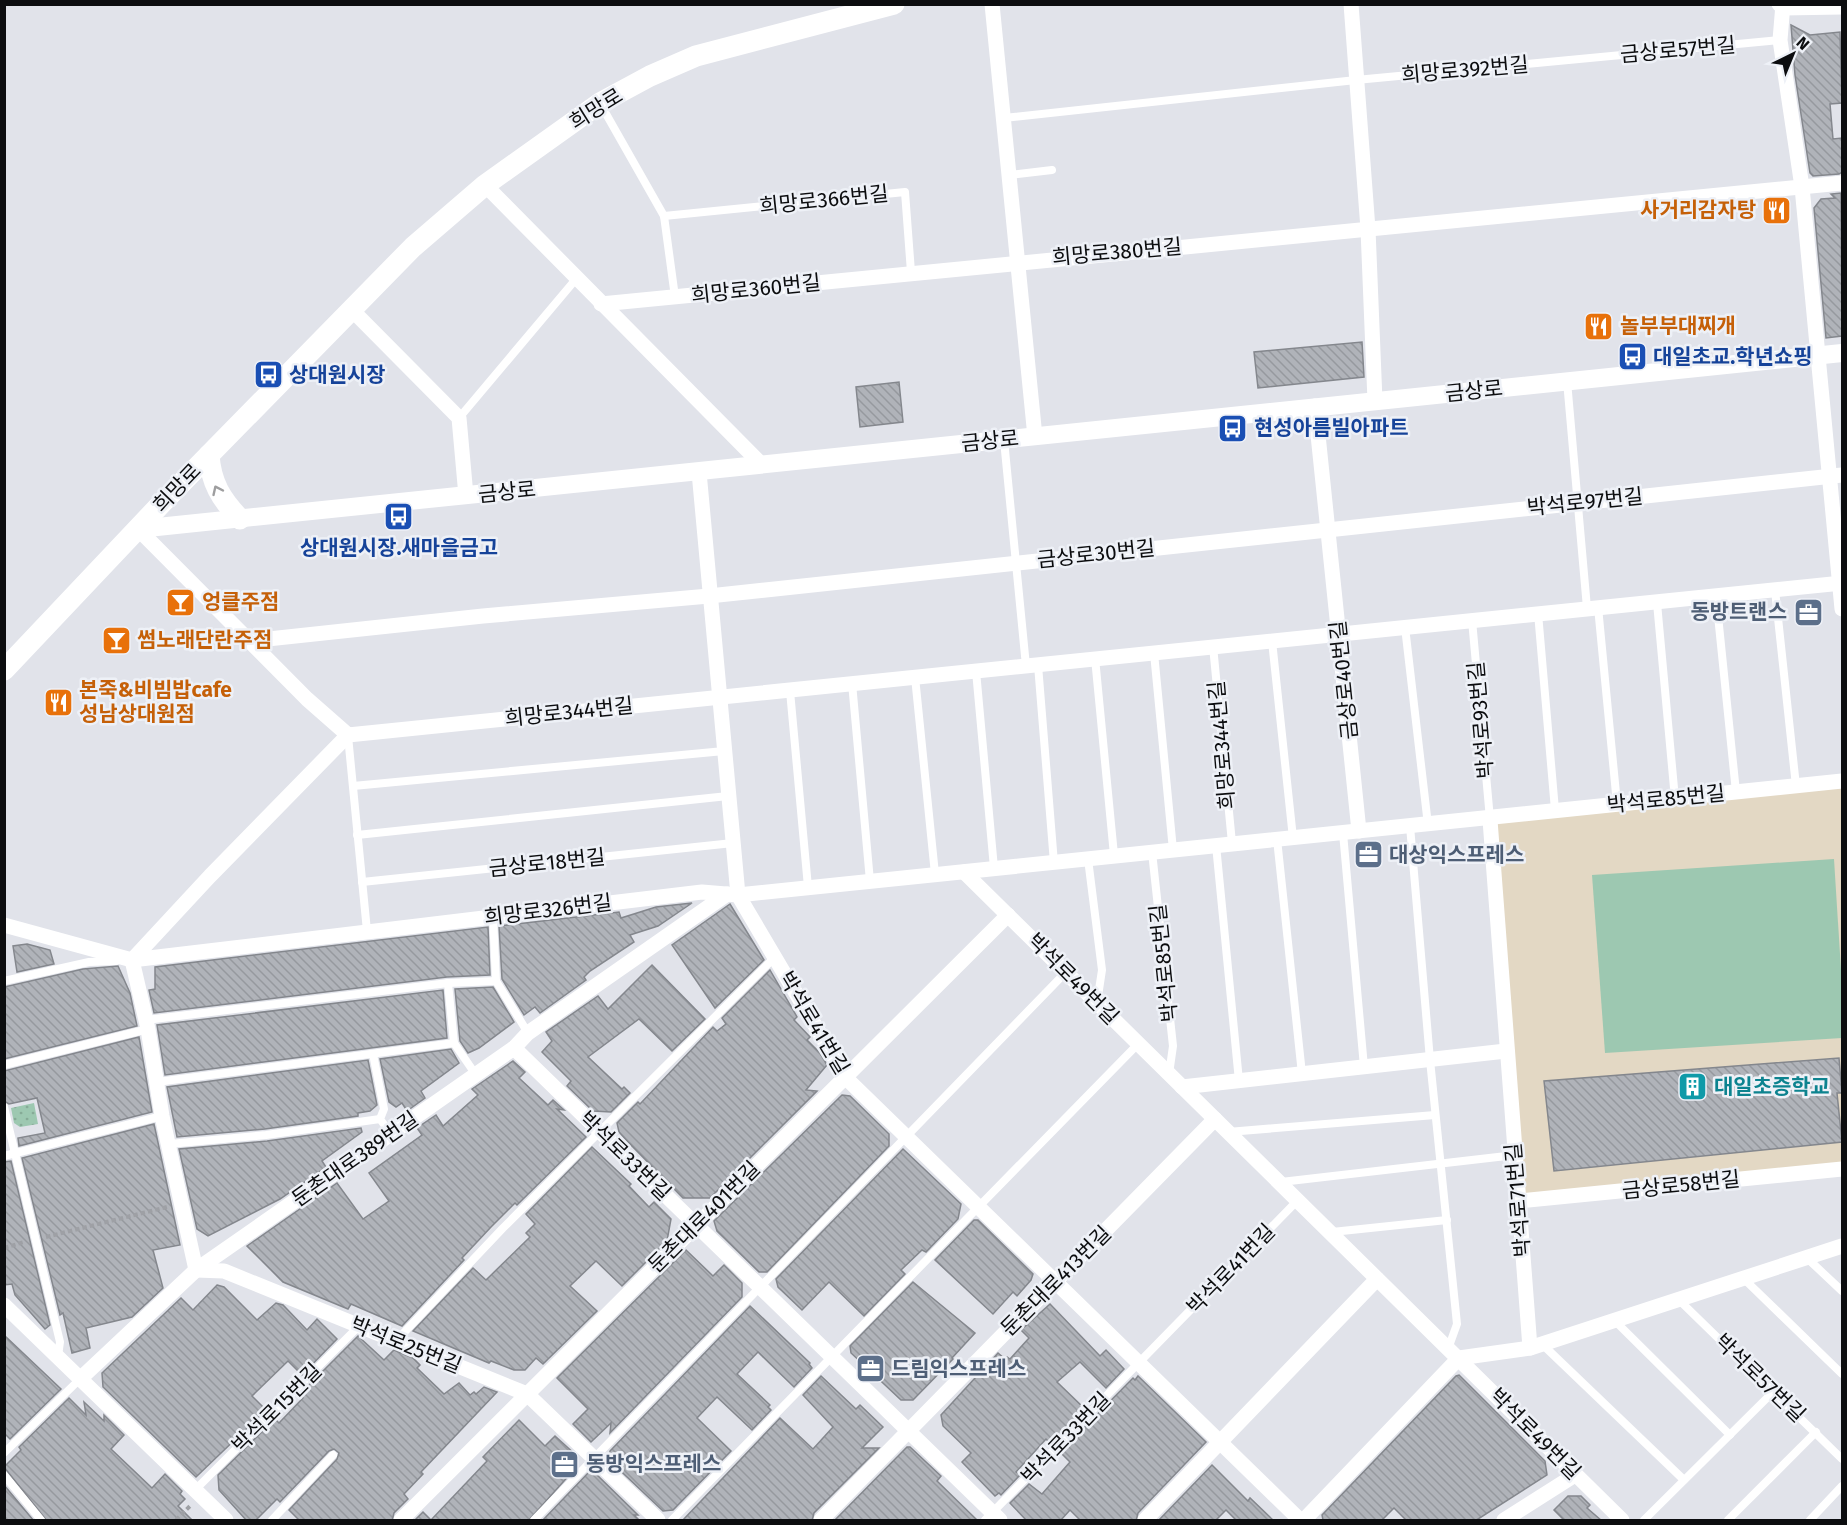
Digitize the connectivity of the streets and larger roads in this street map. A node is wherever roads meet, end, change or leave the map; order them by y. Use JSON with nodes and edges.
{"nodes":[{"id":1,"x":894,"y":4,"type":"edge"},
{"id":2,"x":992,"y":4,"type":"edge"},
{"id":3,"x":1351,"y":4,"type":"edge"},
{"id":4,"x":1782,"y":6,"type":"edge"},
{"id":5,"x":1842,"y":7,"type":"edge"},
{"id":6,"x":1842,"y":183,"type":"edge"},
{"id":7,"x":485,"y":185,"type":"junction"},
{"id":8,"x":1802,"y":187,"type":"junction"},
{"id":9,"x":1368,"y":229,"type":"junction"},
{"id":10,"x":1018,"y":262,"type":"junction"},
{"id":11,"x":911,"y":272,"type":"joint"},
{"id":12,"x":602,"y":304,"type":"junction"},
{"id":13,"x":353,"y":311,"type":"junction"},
{"id":14,"x":1842,"y":353,"type":"edge"},
{"id":15,"x":1817,"y":355,"type":"junction"},
{"id":16,"x":1375,"y":401,"type":"junction"},
{"id":17,"x":1315,"y":406,"type":"junction"},
{"id":18,"x":1035,"y":437,"type":"junction"},
{"id":19,"x":209,"y":455,"type":"junction"},
{"id":20,"x":762,"y":465,"type":"junction"},
{"id":21,"x":699,"y":472,"type":"junction"},
{"id":22,"x":1836,"y":475,"type":"edge"},
{"id":23,"x":466,"y":496,"type":"junction"},
{"id":24,"x":240,"y":519,"type":"junction"},
{"id":25,"x":138,"y":529,"type":"junction"},
{"id":26,"x":1327,"y":529,"type":"junction"},
{"id":27,"x":1841,"y":584,"type":"edge"},
{"id":28,"x":709,"y":596,"type":"junction"},
{"id":29,"x":1842,"y":609,"type":"edge"},
{"id":30,"x":1339,"y":633,"type":"junction"},
{"id":31,"x":249,"y":641,"type":"junction"},
{"id":32,"x":4,"y":670,"type":"edge"},
{"id":33,"x":718,"y":697,"type":"junction"},
{"id":34,"x":348,"y":735,"type":"junction"},
{"id":35,"x":1842,"y":782,"type":"edge"},
{"id":36,"x":1490,"y":820,"type":"junction"},
{"id":37,"x":1359,"y":831,"type":"junction"},
{"id":38,"x":964,"y":872,"type":"junction"},
{"id":39,"x":732,"y":895,"type":"junction"},
{"id":40,"x":1008,"y":915,"type":"junction"},
{"id":41,"x":4,"y":925,"type":"edge"},
{"id":42,"x":132,"y":960,"type":"junction"},
{"id":43,"x":514,"y":1048,"type":"junction"},
{"id":44,"x":1506,"y":1051,"type":"junction"},
{"id":45,"x":846,"y":1078,"type":"junction"},
{"id":46,"x":1182,"y":1088,"type":"junction"},
{"id":47,"x":1215,"y":1119,"type":"junction"},
{"id":48,"x":1842,"y":1169,"type":"edge"},
{"id":49,"x":1519,"y":1201,"type":"junction"},
{"id":50,"x":696,"y":1225,"type":"junction"},
{"id":51,"x":1842,"y":1246,"type":"edge"},
{"id":52,"x":196,"y":1270,"type":"junction"},
{"id":53,"x":1377,"y":1279,"type":"junction"},
{"id":54,"x":1056,"y":1281,"type":"junction"},
{"id":55,"x":4,"y":1305,"type":"edge"},
{"id":56,"x":1536,"y":1346,"type":"junction"},
{"id":57,"x":1454,"y":1354,"type":"junction"},
{"id":58,"x":80,"y":1379,"type":"junction"},
{"id":59,"x":527,"y":1394,"type":"junction"},
{"id":60,"x":908,"y":1431,"type":"junction"},
{"id":61,"x":1220,"y":1442,"type":"junction"},
{"id":62,"x":1575,"y":1475,"type":"junction"},
{"id":63,"x":992,"y":1518,"type":"edge"},
{"id":64,"x":226,"y":1521,"type":"edge"},
{"id":65,"x":401,"y":1521,"type":"edge"},
{"id":66,"x":658,"y":1521,"type":"edge"},
{"id":67,"x":821,"y":1521,"type":"edge"},
{"id":68,"x":1145,"y":1521,"type":"edge"},
{"id":69,"x":1302,"y":1521,"type":"edge"},
{"id":70,"x":1504,"y":1521,"type":"edge"},
{"id":71,"x":1622,"y":1521,"type":"edge"}],
"edges":[{"from":1,"to":7,"type":"main road","name":"희망로"},
{"from":2,"to":10,"type":"street"},
{"from":3,"to":9,"type":"street"},
{"from":4,"to":5,"type":"street"},
{"from":4,"to":8,"type":"street"},
{"from":6,"to":8,"type":"street"},
{"from":7,"to":12,"type":"street"},
{"from":7,"to":13,"type":"main road","name":"희망로"},
{"from":8,"to":9,"type":"street"},
{"from":8,"to":15,"type":"street"},
{"from":9,"to":10,"type":"street","name":"희망로380번길"},
{"from":9,"to":16,"type":"street"},
{"from":10,"to":11,"type":"street","name":"희망로380번길"},
{"from":10,"to":18,"type":"street"},
{"from":11,"to":12,"type":"street","name":"희망로360번길"},
{"from":12,"to":20,"type":"street"},
{"from":13,"to":19,"type":"main road","name":"희망로"},
{"from":13,"to":23,"type":"street"},
{"from":14,"to":15,"type":"street","name":"금상로"},
{"from":15,"to":16,"type":"street","name":"금상로"},
{"from":15,"to":22,"type":"street"},
{"from":16,"to":17,"type":"street","name":"금상로"},
{"from":17,"to":18,"type":"street","name":"금상로"},
{"from":17,"to":26,"type":"street","name":"금상로40번길"},
{"from":18,"to":20,"type":"street","name":"금상로"},
{"from":24,"to":19,"type":"main road","one_way":true},
{"from":19,"to":25,"type":"main road","name":"희망로"},
{"from":20,"to":21,"type":"street","name":"금상로"},
{"from":21,"to":23,"type":"street","name":"금상로"},
{"from":21,"to":28,"type":"street"},
{"from":22,"to":26,"type":"street","name":"박석로97번길"},
{"from":22,"to":27,"type":"street"},
{"from":23,"to":24,"type":"street","name":"금상로"},
{"from":24,"to":25,"type":"street","name":"금상로"},
{"from":25,"to":31,"type":"street"},
{"from":25,"to":32,"type":"main road","name":"희망로"},
{"from":26,"to":28,"type":"street","name":"금상로30번길"},
{"from":26,"to":30,"type":"street","name":"금상로40번길"},
{"from":27,"to":29,"type":"street"},
{"from":27,"to":30,"type":"street"},
{"from":28,"to":31,"type":"street"},
{"from":28,"to":33,"type":"street"},
{"from":30,"to":33,"type":"street","name":"희망로344번길"},
{"from":30,"to":37,"type":"street","name":"금상로40번길"},
{"from":31,"to":34,"type":"street"},
{"from":33,"to":34,"type":"street","name":"희망로344번길"},
{"from":33,"to":39,"type":"street"},
{"from":34,"to":42,"type":"street"},
{"from":35,"to":36,"type":"street","name":"박석로85번길"},
{"from":36,"to":37,"type":"street","name":"박석로85번길"},
{"from":36,"to":44,"type":"street"},
{"from":37,"to":38,"type":"street","name":"박석로85번길"},
{"from":38,"to":39,"type":"street","name":"희망로326번길"},
{"from":38,"to":40,"type":"street","name":"박석로49번길"},
{"from":39,"to":42,"type":"street","name":"희망로326번길"},
{"from":39,"to":43,"type":"street","name":"둔촌대로389번길"},
{"from":39,"to":45,"type":"street","name":"박석로41번길"},
{"from":40,"to":45,"type":"street","name":"둔촌대로401번길"},
{"from":40,"to":46,"type":"street","name":"박석로49번길"},
{"from":41,"to":42,"type":"street","name":"희망로326번길"},
{"from":42,"to":52,"type":"street"},
{"from":43,"to":50,"type":"street","name":"박석로33번길"},
{"from":43,"to":52,"type":"street","name":"둔촌대로389번길"},
{"from":44,"to":46,"type":"street"},
{"from":44,"to":49,"type":"street","name":"박석로71번길"},
{"from":45,"to":50,"type":"street","name":"둔촌대로401번길"},
{"from":45,"to":54,"type":"street","name":"박석로41번길"},
{"from":46,"to":47,"type":"street","name":"박석로49번길"},
{"from":47,"to":53,"type":"street","name":"박석로49번길"},
{"from":47,"to":54,"type":"street","name":"둔촌대로413번길"},
{"from":48,"to":49,"type":"street","name":"금상로58번길"},
{"from":49,"to":56,"type":"street","name":"박석로71번길"},
{"from":50,"to":59,"type":"street","name":"둔촌대로401번길"},
{"from":50,"to":60,"type":"street","name":"박석로33번길"},
{"from":51,"to":56,"type":"street"},
{"from":52,"to":58,"type":"street","name":"둔촌대로389번길"},
{"from":52,"to":59,"type":"street","name":"박석로25번길"},
{"from":53,"to":57,"type":"street","name":"박석로49번길"},
{"from":53,"to":61,"type":"street"},
{"from":54,"to":60,"type":"street","name":"둔촌대로413번길"},
{"from":54,"to":61,"type":"street","name":"박석로41번길"},
{"from":55,"to":58,"type":"street"},
{"from":56,"to":57,"type":"street"},
{"from":57,"to":62,"type":"street","name":"박석로49번길"},
{"from":57,"to":69,"type":"street","name":"박석로41번길"},
{"from":58,"to":64,"type":"street"},
{"from":59,"to":65,"type":"street","name":"둔촌대로401번길"},
{"from":59,"to":66,"type":"street","name":"박석로25번길"},
{"from":60,"to":63,"type":"street","name":"박석로33번길"},
{"from":60,"to":67,"type":"street","name":"둔촌대로413번길"},
{"from":61,"to":68,"type":"street"},
{"from":61,"to":69,"type":"street","name":"박석로41번길"},
{"from":62,"to":70,"type":"street"},
{"from":62,"to":71,"type":"street","name":"박석로49번길"}]}
